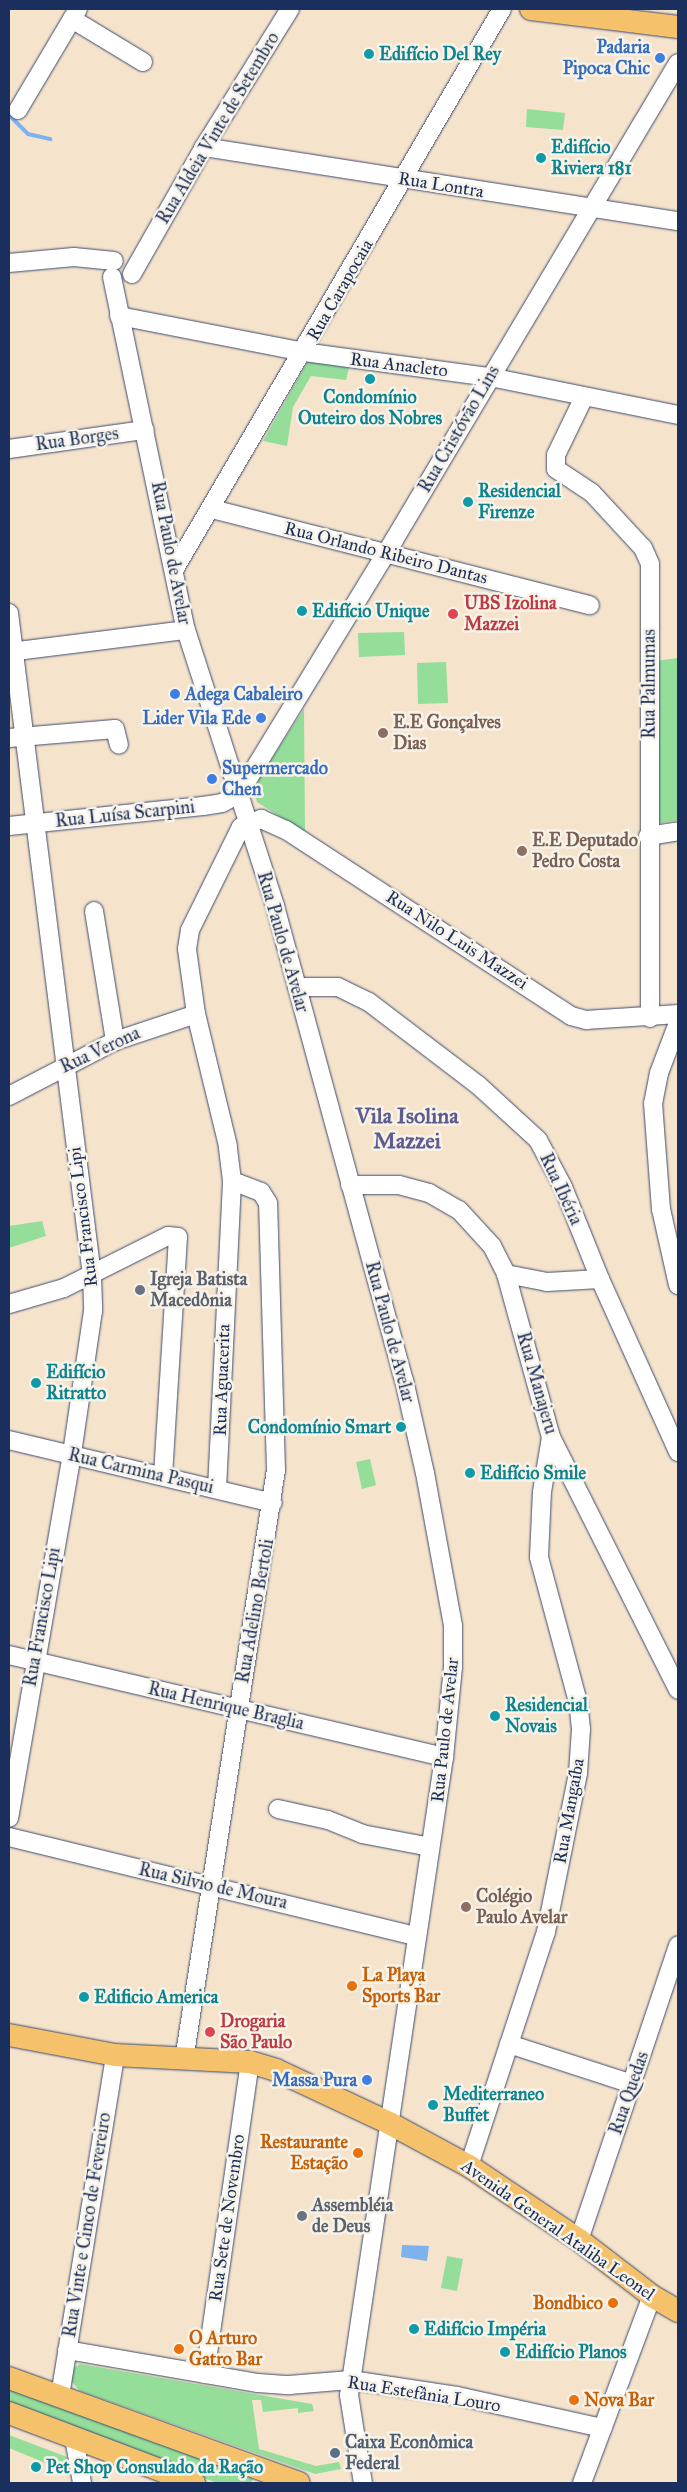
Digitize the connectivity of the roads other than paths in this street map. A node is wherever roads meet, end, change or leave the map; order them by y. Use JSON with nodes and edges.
{"nodes":[{"id":1,"x":290,"y":9,"type":"edge"},
{"id":2,"x":502,"y":9,"type":"edge"},
{"id":3,"x":531,"y":9,"type":"edge"},
{"id":4,"x":75,"y":14,"type":"edge"},
{"id":5,"x":678,"y":27,"type":"edge"},
{"id":6,"x":143,"y":62,"type":"dead end"},
{"id":7,"x":678,"y":63,"type":"edge"},
{"id":8,"x":18,"y":110,"type":"dead end"},
{"id":9,"x":204,"y":147,"type":"junction"},
{"id":10,"x":403,"y":179,"type":"junction"},
{"id":11,"x":592,"y":209,"type":"junction"},
{"id":12,"x":678,"y":220,"type":"edge"},
{"id":13,"x":9,"y":263,"type":"edge"},
{"id":14,"x":119,"y":270,"type":"junction"},
{"id":15,"x":118,"y":312,"type":"junction"},
{"id":16,"x":304,"y":352,"type":"junction"},
{"id":17,"x":490,"y":377,"type":"junction"},
{"id":18,"x":584,"y":397,"type":"junction"},
{"id":19,"x":678,"y":416,"type":"edge"},
{"id":20,"x":145,"y":430,"type":"junction"},
{"id":21,"x":9,"y":448,"type":"edge"},
{"id":22,"x":212,"y":509,"type":"junction"},
{"id":23,"x":387,"y":552,"type":"junction"},
{"id":24,"x":174,"y":570,"type":"junction"},
{"id":25,"x":590,"y":605,"type":"dead end"},
{"id":26,"x":9,"y":613,"type":"edge"},
{"id":27,"x":186,"y":630,"type":"junction"},
{"id":28,"x":11,"y":652,"type":"edge"},
{"id":29,"x":17,"y":737,"type":"edge"},
{"id":30,"x":119,"y":745,"type":"dead end"},
{"id":31,"x":238,"y":794,"type":"junction"},
{"id":32,"x":248,"y":822,"type":"junction"},
{"id":33,"x":36,"y":823,"type":"junction"},
{"id":34,"x":9,"y":826,"type":"edge"},
{"id":35,"x":678,"y":831,"type":"edge"},
{"id":36,"x":648,"y":836,"type":"junction"},
{"id":37,"x":94,"y":911,"type":"dead end"},
{"id":38,"x":297,"y":987,"type":"junction"},
{"id":39,"x":196,"y":1014,"type":"junction"},
{"id":40,"x":678,"y":1014,"type":"edge"},
{"id":41,"x":650,"y":1018,"type":"junction"},
{"id":42,"x":678,"y":1023,"type":"edge"},
{"id":43,"x":115,"y":1041,"type":"junction"},
{"id":44,"x":65,"y":1067,"type":"junction"},
{"id":45,"x":9,"y":1096,"type":"edge"},
{"id":46,"x":232,"y":1180,"type":"junction"},
{"id":47,"x":350,"y":1185,"type":"junction"},
{"id":48,"x":506,"y":1274,"type":"junction"},
{"id":49,"x":92,"y":1276,"type":"junction"},
{"id":50,"x":600,"y":1279,"type":"junction"},
{"id":51,"x":678,"y":1285,"type":"edge"},
{"id":52,"x":9,"y":1304,"type":"edge"},
{"id":53,"x":551,"y":1437,"type":"junction"},
{"id":54,"x":9,"y":1440,"type":"edge"},
{"id":55,"x":678,"y":1452,"type":"edge"},
{"id":56,"x":72,"y":1454,"type":"junction"},
{"id":57,"x":567,"y":1466,"type":"junction"},
{"id":58,"x":162,"y":1475,"type":"junction"},
{"id":59,"x":544,"y":1478,"type":"junction"},
{"id":60,"x":217,"y":1489,"type":"junction"},
{"id":61,"x":273,"y":1503,"type":"junction"},
{"id":62,"x":9,"y":1655,"type":"edge"},
{"id":63,"x":34,"y":1662,"type":"junction"},
{"id":64,"x":678,"y":1690,"type":"edge"},
{"id":65,"x":238,"y":1708,"type":"junction"},
{"id":66,"x":444,"y":1757,"type":"junction"},
{"id":67,"x":278,"y":1809,"type":"dead end"},
{"id":68,"x":9,"y":1818,"type":"edge"},
{"id":69,"x":9,"y":1837,"type":"edge"},
{"id":70,"x":430,"y":1847,"type":"junction"},
{"id":71,"x":210,"y":1885,"type":"junction"},
{"id":72,"x":416,"y":1936,"type":"junction"},
{"id":73,"x":678,"y":1945,"type":"edge"},
{"id":74,"x":9,"y":2035,"type":"edge"},
{"id":75,"x":510,"y":2044,"type":"junction"},
{"id":76,"x":115,"y":2055,"type":"junction"},
{"id":77,"x":184,"y":2060,"type":"junction"},
{"id":78,"x":250,"y":2062,"type":"junction"},
{"id":79,"x":632,"y":2084,"type":"junction"},
{"id":80,"x":389,"y":2123,"type":"junction"},
{"id":81,"x":469,"y":2166,"type":"junction"},
{"id":82,"x":579,"y":2240,"type":"junction"},
{"id":83,"x":652,"y":2296,"type":"junction"},
{"id":84,"x":678,"y":2311,"type":"edge"},
{"id":85,"x":67,"y":2350,"type":"junction"},
{"id":86,"x":205,"y":2374,"type":"junction"},
{"id":87,"x":9,"y":2378,"type":"edge"},
{"id":88,"x":351,"y":2380,"type":"junction"},
{"id":89,"x":60,"y":2396,"type":"junction"},
{"id":90,"x":9,"y":2413,"type":"edge"},
{"id":91,"x":603,"y":2428,"type":"junction"},
{"id":92,"x":74,"y":2438,"type":"junction"},
{"id":93,"x":266,"y":2478,"type":"edge"},
{"id":94,"x":82,"y":2483,"type":"edge"},
{"id":95,"x":194,"y":2483,"type":"edge"},
{"id":96,"x":299,"y":2483,"type":"edge"},
{"id":97,"x":363,"y":2483,"type":"edge"},
{"id":98,"x":582,"y":2483,"type":"edge"}],
"edges":[{"from":1,"to":9,"type":"street","name":"Rua Aldeia Vinte de Setembro"},
{"from":2,"to":10,"type":"street","name":"Rua Carapocaia"},
{"from":3,"to":5,"type":"main road"},
{"from":4,"to":6,"type":"street"},
{"from":4,"to":8,"type":"street"},
{"from":7,"to":11,"type":"street","name":"Rua Cristóvão Lins"},
{"from":9,"to":10,"type":"street","name":"Rua Lontra"},
{"from":9,"to":14,"type":"street","name":"Rua Aldeia Vinte de Setembro"},
{"from":10,"to":11,"type":"street","name":"Rua Lontra"},
{"from":10,"to":16,"type":"street","name":"Rua Carapocaia"},
{"from":11,"to":12,"type":"street","name":"Rua Lontra"},
{"from":11,"to":17,"type":"street","name":"Rua Cristóvão Lins"},
{"from":13,"to":14,"type":"street"},
{"from":14,"to":15,"type":"street","name":"Rua Paulo de Avelar"},
{"from":15,"to":16,"type":"street","name":"Rua Anacleto"},
{"from":15,"to":20,"type":"street","name":"Rua Paulo de Avelar"},
{"from":16,"to":17,"type":"street","name":"Rua Anacleto"},
{"from":16,"to":22,"type":"street","name":"Rua Carapocaia"},
{"from":17,"to":18,"type":"street","name":"Rua Anacleto"},
{"from":17,"to":23,"type":"street","name":"Rua Cristóvão Lins"},
{"from":18,"to":19,"type":"street","name":"Rua Anacleto"},
{"from":18,"to":36,"type":"street","name":"Rua Palmumas"},
{"from":20,"to":21,"type":"street","name":"Rua Borges"},
{"from":20,"to":24,"type":"street","name":"Rua Paulo de Avelar"},
{"from":22,"to":23,"type":"street","name":"Rua Orlando Ribeiro Dantas"},
{"from":22,"to":24,"type":"street","name":"Rua Carapocaia"},
{"from":23,"to":25,"type":"street","name":"Rua Orlando Ribeiro Dantas"},
{"from":23,"to":31,"type":"street","name":"Rua Cristóvão Lins"},
{"from":24,"to":27,"type":"street","name":"Rua Paulo de Avelar"},
{"from":26,"to":28,"type":"street","name":"Rua Francisco Lipi"},
{"from":27,"to":28,"type":"street"},
{"from":27,"to":31,"type":"street","name":"Rua Paulo de Avelar"},
{"from":28,"to":29,"type":"street","name":"Rua Francisco Lipi"},
{"from":29,"to":30,"type":"street"},
{"from":29,"to":33,"type":"street","name":"Rua Francisco Lipi"},
{"from":31,"to":32,"type":"street","name":"Rua Paulo de Avelar"},
{"from":31,"to":33,"type":"street","name":"Rua Luísa Scarpini"},
{"from":32,"to":38,"type":"street","name":"Rua Paulo de Avelar"},
{"from":32,"to":39,"type":"street","name":"Rua Aguacerita"},
{"from":32,"to":41,"type":"street","name":"Rua Nilo Luis Mazzei"},
{"from":33,"to":34,"type":"street","name":"Rua Luísa Scarpini"},
{"from":33,"to":44,"type":"street","name":"Rua Francisco Lipi"},
{"from":35,"to":36,"type":"street"},
{"from":36,"to":41,"type":"street","name":"Rua Palmumas"},
{"from":37,"to":43,"type":"street"},
{"from":38,"to":47,"type":"street","name":"Rua Paulo de Avelar"},
{"from":38,"to":50,"type":"street","name":"Rua Ibéria"},
{"from":39,"to":43,"type":"street","name":"Rua Verona"},
{"from":39,"to":46,"type":"street","name":"Rua Aguacerita"},
{"from":40,"to":41,"type":"street","name":"Rua Nilo Luis Mazzei"},
{"from":42,"to":51,"type":"street"},
{"from":43,"to":44,"type":"street","name":"Rua Verona"},
{"from":44,"to":45,"type":"street","name":"Rua Verona"},
{"from":44,"to":49,"type":"street","name":"Rua Francisco Lipi"},
{"from":46,"to":60,"type":"street","name":"Rua Aguacerita"},
{"from":46,"to":61,"type":"street","name":"Rua Adelino Bertoli"},
{"from":47,"to":48,"type":"street","name":"Rua Manajeru"},
{"from":47,"to":66,"type":"street","name":"Rua Paulo de Avelar"},
{"from":48,"to":50,"type":"street"},
{"from":48,"to":53,"type":"street","name":"Rua Manajeru"},
{"from":49,"to":52,"type":"street"},
{"from":49,"to":56,"type":"street","name":"Rua Francisco Lipi"},
{"from":49,"to":58,"type":"street"},
{"from":50,"to":55,"type":"street","name":"Rua Ibéria"},
{"from":53,"to":57,"type":"street","name":"Rua Manajeru"},
{"from":53,"to":59,"type":"street","name":"Rua Mangaíba"},
{"from":54,"to":56,"type":"street","name":"Rua Carmina Pasqui"},
{"from":56,"to":58,"type":"street","name":"Rua Carmina Pasqui"},
{"from":56,"to":63,"type":"street","name":"Rua Francisco Lipi"},
{"from":57,"to":59,"type":"street"},
{"from":57,"to":64,"type":"street","name":"Rua Manajeru"},
{"from":58,"to":60,"type":"street","name":"Rua Carmina Pasqui"},
{"from":59,"to":75,"type":"street","name":"Rua Mangaíba"},
{"from":60,"to":61,"type":"street","name":"Rua Carmina Pasqui"},
{"from":61,"to":65,"type":"street","name":"Rua Adelino Bertoli"},
{"from":62,"to":63,"type":"street","name":"Rua Henrique Braglia"},
{"from":63,"to":65,"type":"street","name":"Rua Henrique Braglia"},
{"from":63,"to":68,"type":"street","name":"Rua Francisco Lipi"},
{"from":65,"to":66,"type":"street","name":"Rua Henrique Braglia"},
{"from":65,"to":71,"type":"street","name":"Rua Adelino Bertoli"},
{"from":66,"to":70,"type":"street","name":"Rua Paulo de Avelar"},
{"from":67,"to":70,"type":"street"},
{"from":69,"to":71,"type":"street","name":"Rua Silvio de Moura"},
{"from":70,"to":72,"type":"street","name":"Rua Paulo de Avelar"},
{"from":71,"to":72,"type":"street","name":"Rua Silvio de Moura"},
{"from":71,"to":77,"type":"street","name":"Rua Adelino Bertoli"},
{"from":72,"to":80,"type":"street","name":"Rua Paulo de Avelar"},
{"from":73,"to":79,"type":"street","name":"Rua Quedas"},
{"from":74,"to":76,"type":"main road","name":"Avenida General Ataliba Leonel"},
{"from":75,"to":79,"type":"street"},
{"from":75,"to":81,"type":"street","name":"Rua Mangaíba"},
{"from":76,"to":77,"type":"main road","name":"Avenida General Ataliba Leonel"},
{"from":76,"to":85,"type":"street","name":"Rua Vinte e Cinco de Fevereiro"},
{"from":77,"to":78,"type":"main road","name":"Avenida General Ataliba Leonel"},
{"from":78,"to":80,"type":"main road","name":"Avenida General Ataliba Leonel"},
{"from":78,"to":86,"type":"street","name":"Rua Sete de Novembro"},
{"from":79,"to":82,"type":"street","name":"Rua Quedas"},
{"from":80,"to":81,"type":"main road","name":"Avenida General Ataliba Leonel"},
{"from":80,"to":88,"type":"street","name":"Rua Paulo de Avelar"},
{"from":81,"to":82,"type":"main road","name":"Avenida General Ataliba Leonel"},
{"from":82,"to":83,"type":"main road","name":"Avenida General Ataliba Leonel"},
{"from":83,"to":84,"type":"main road","name":"Avenida General Ataliba Leonel"},
{"from":83,"to":91,"type":"street"},
{"from":85,"to":86,"type":"street","name":"Rua Estefânia Louro"},
{"from":85,"to":89,"type":"street","name":"Rua Vinte e Cinco de Fevereiro"},
{"from":86,"to":88,"type":"street","name":"Rua Estefânia Louro"},
{"from":87,"to":89,"type":"main road"},
{"from":88,"to":91,"type":"street","name":"Rua Estefânia Louro"},
{"from":88,"to":97,"type":"street","name":"Rua Paulo de Avelar"},
{"from":89,"to":93,"type":"main road"},
{"from":90,"to":92,"type":"main road"},
{"from":91,"to":98,"type":"street"},
{"from":92,"to":94,"type":"street"},
{"from":92,"to":95,"type":"main road"},
{"from":93,"to":96,"type":"main road"}]}
